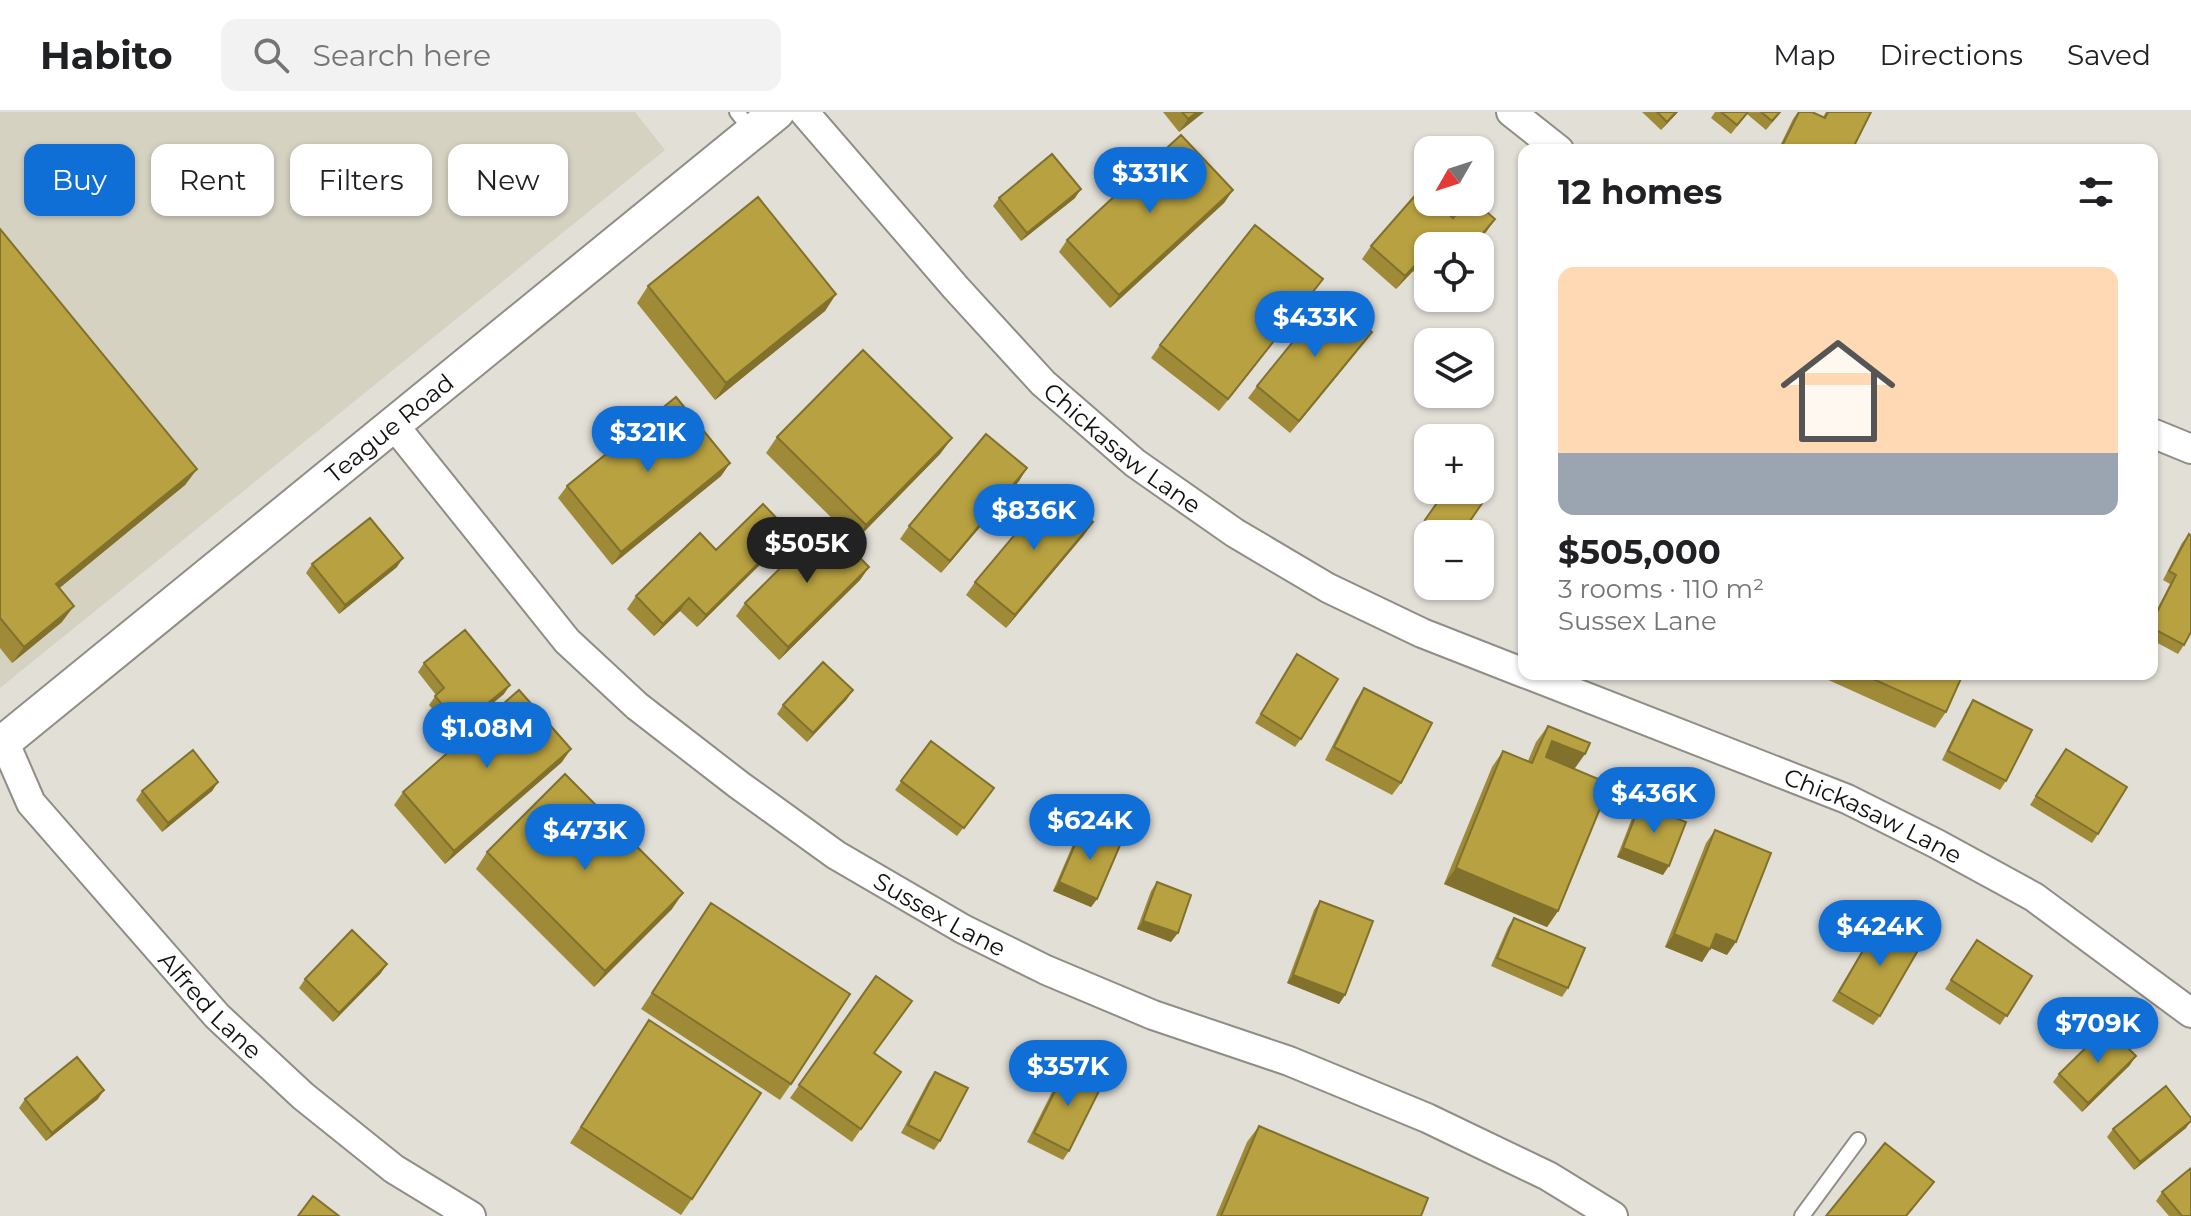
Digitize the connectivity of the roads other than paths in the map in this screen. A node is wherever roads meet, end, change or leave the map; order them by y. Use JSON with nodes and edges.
{"nodes":[{"id":1,"x":804,"y":112,"type":"edge"},
{"id":2,"x":1511,"y":112,"type":"edge"},
{"id":3,"x":755,"y":119,"type":"edge"},
{"id":4,"x":1551,"y":144,"type":"edge"},
{"id":5,"x":393,"y":424,"type":"junction"},
{"id":6,"x":2158,"y":435,"type":"edge"},
{"id":7,"x":2191,"y":449,"type":"edge"},
{"id":8,"x":1518,"y":671,"type":"edge"},
{"id":9,"x":1540,"y":680,"type":"edge"},
{"id":10,"x":1,"y":738,"type":"edge"},
{"id":11,"x":2191,"y":1013,"type":"edge"},
{"id":12,"x":1858,"y":1140,"type":"dead end"},
{"id":13,"x":471,"y":1216,"type":"edge"},
{"id":14,"x":1613,"y":1216,"type":"edge"},
{"id":15,"x":1802,"y":1216,"type":"edge"}],
"edges":[{"from":1,"to":8,"type":"street","name":"Chickasaw Lane"},
{"from":2,"to":4,"type":"street"},
{"from":3,"to":5,"type":"street","name":"Teague Road"},
{"from":5,"to":10,"type":"street","name":"Teague Road"},
{"from":5,"to":14,"type":"street","name":"Sussex Lane"},
{"from":6,"to":7,"type":"street"},
{"from":9,"to":11,"type":"street","name":"Chickasaw Lane"},
{"from":10,"to":13,"type":"street","name":"Alfred Lane"},
{"from":12,"to":15,"type":"lane"}]}
